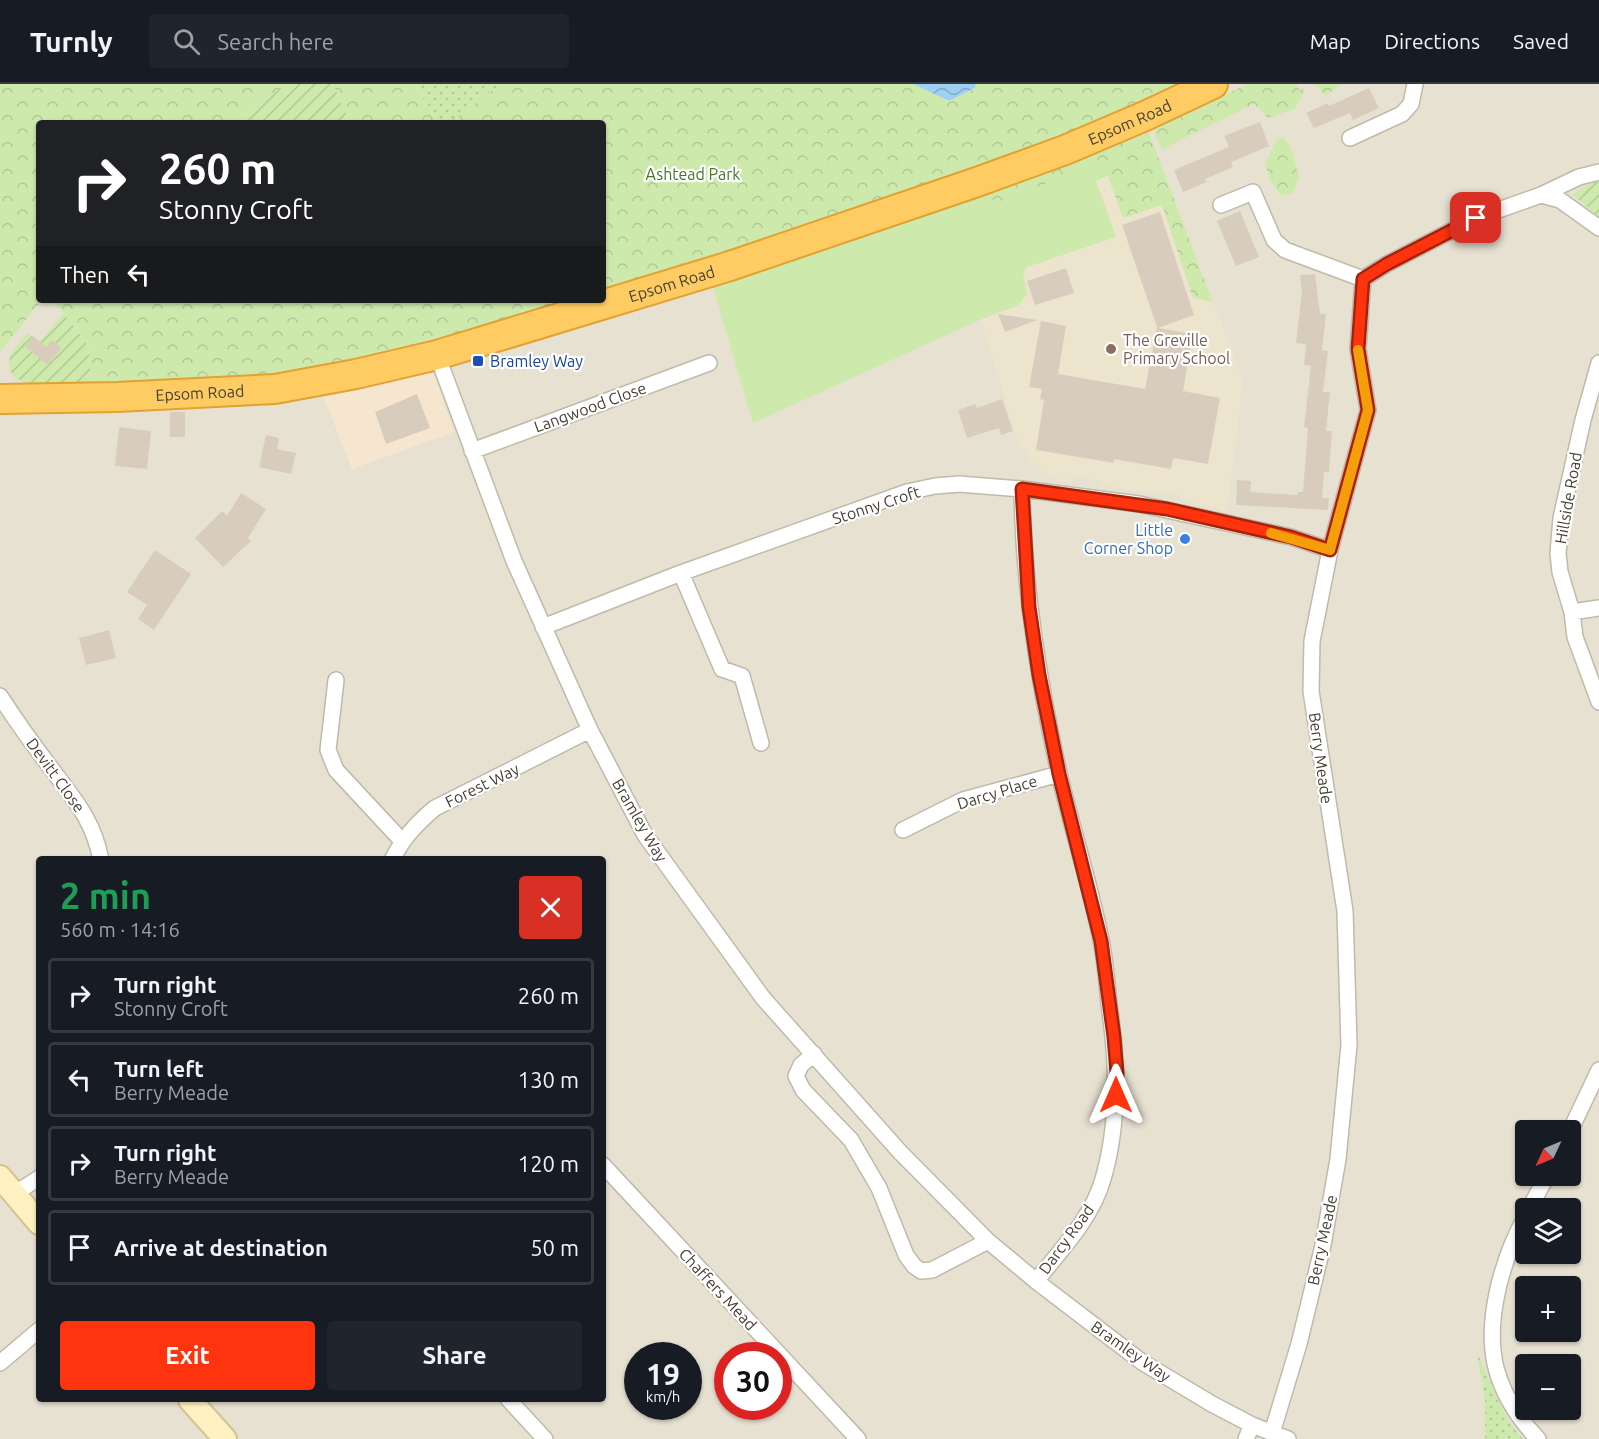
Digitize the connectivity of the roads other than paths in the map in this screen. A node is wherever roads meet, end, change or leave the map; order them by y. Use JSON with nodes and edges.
{"nodes":[{"id":1,"x":1213,"y":84,"type":"edge"},
{"id":2,"x":1415,"y":84,"type":"edge"},
{"id":3,"x":1350,"y":138,"type":"dead end"},
{"id":4,"x":1599,"y":172,"type":"edge"},
{"id":5,"x":1541,"y":195,"type":"junction"},
{"id":6,"x":1221,"y":205,"type":"dead end"},
{"id":7,"x":1599,"y":228,"type":"edge"},
{"id":8,"x":1363,"y":279,"type":"junction"},
{"id":9,"x":437,"y":355,"type":"junction"},
{"id":10,"x":709,"y":363,"type":"dead end"},
{"id":11,"x":1599,"y":363,"type":"edge"},
{"id":12,"x":0,"y":399,"type":"edge"},
{"id":13,"x":472,"y":451,"type":"junction"},
{"id":14,"x":1022,"y":489,"type":"junction"},
{"id":15,"x":1330,"y":550,"type":"junction"},
{"id":16,"x":681,"y":573,"type":"junction"},
{"id":17,"x":1599,"y":608,"type":"edge"},
{"id":18,"x":1572,"y":612,"type":"junction"},
{"id":19,"x":543,"y":627,"type":"junction"},
{"id":20,"x":336,"y":680,"type":"dead end"},
{"id":21,"x":0,"y":696,"type":"edge"},
{"id":22,"x":1599,"y":702,"type":"edge"},
{"id":23,"x":590,"y":730,"type":"junction"},
{"id":24,"x":760,"y":743,"type":"dead end"},
{"id":25,"x":1059,"y":774,"type":"junction"},
{"id":26,"x":903,"y":830,"type":"dead end"},
{"id":27,"x":402,"y":841,"type":"junction"},
{"id":28,"x":100,"y":856,"type":"edge"},
{"id":29,"x":394,"y":856,"type":"edge"},
{"id":30,"x":814,"y":1054,"type":"junction"},
{"id":31,"x":1599,"y":1070,"type":"edge"},
{"id":32,"x":1575,"y":1120,"type":"edge"},
{"id":33,"x":606,"y":1168,"type":"edge"},
{"id":34,"x":36,"y":1179,"type":"edge"},
{"id":35,"x":7,"y":1185,"type":"edge"},
{"id":36,"x":36,"y":1219,"type":"edge"},
{"id":37,"x":1515,"y":1236,"type":"edge"},
{"id":38,"x":988,"y":1241,"type":"junction"},
{"id":39,"x":1036,"y":1281,"type":"junction"},
{"id":40,"x":36,"y":1333,"type":"edge"},
{"id":41,"x":0,"y":1363,"type":"edge"},
{"id":42,"x":192,"y":1402,"type":"edge"},
{"id":43,"x":511,"y":1402,"type":"edge"},
{"id":44,"x":1249,"y":1432,"type":"edge"},
{"id":45,"x":1272,"y":1433,"type":"junction"},
{"id":46,"x":225,"y":1439,"type":"edge"},
{"id":47,"x":545,"y":1439,"type":"edge"},
{"id":48,"x":858,"y":1439,"type":"edge"},
{"id":49,"x":1288,"y":1439,"type":"edge"},
{"id":50,"x":1538,"y":1439,"type":"edge"}],
"edges":[{"from":1,"to":9,"type":"highway","name":"Epsom Road"},
{"from":2,"to":3,"type":"street"},
{"from":4,"to":5,"type":"street"},
{"from":5,"to":7,"type":"street"},
{"from":5,"to":8,"type":"street"},
{"from":6,"to":8,"type":"street"},
{"from":8,"to":15,"type":"street","name":"Berry Meade"},
{"from":9,"to":12,"type":"highway","name":"Epsom Road"},
{"from":9,"to":13,"type":"street","name":"Bramley Way"},
{"from":10,"to":13,"type":"street","name":"Langwood Close"},
{"from":11,"to":18,"type":"street","name":"Hillside Road"},
{"from":13,"to":19,"type":"street","name":"Bramley Way"},
{"from":14,"to":15,"type":"street","name":"Stonny Croft"},
{"from":14,"to":16,"type":"street","name":"Stonny Croft"},
{"from":14,"to":25,"type":"street","name":"Darcy Road"},
{"from":15,"to":45,"type":"street","name":"Berry Meade"},
{"from":16,"to":19,"type":"street","name":"Stonny Croft"},
{"from":16,"to":24,"type":"street"},
{"from":17,"to":18,"type":"street"},
{"from":18,"to":22,"type":"street","name":"Hillside Road"},
{"from":19,"to":23,"type":"street","name":"Bramley Way"},
{"from":20,"to":27,"type":"street"},
{"from":21,"to":28,"type":"street","name":"Devitt Close"},
{"from":23,"to":27,"type":"street","name":"Forest Way"},
{"from":23,"to":30,"type":"street","name":"Bramley Way"},
{"from":25,"to":26,"type":"street","name":"Darcy Place"},
{"from":25,"to":39,"type":"street","name":"Darcy Road"},
{"from":27,"to":29,"type":"street","name":"Forest Way"},
{"from":30,"to":38,"type":"street","name":"Bramley Way"},
{"from":30,"to":38,"type":"street"},
{"from":31,"to":32,"type":"street"},
{"from":33,"to":48,"type":"street","name":"Chaffers Mead"},
{"from":34,"to":35,"type":"street"},
{"from":35,"to":36,"type":"street"},
{"from":37,"to":50,"type":"street"},
{"from":38,"to":39,"type":"street","name":"Bramley Way"},
{"from":39,"to":44,"type":"street","name":"Bramley Way"},
{"from":40,"to":41,"type":"street"},
{"from":42,"to":46,"type":"street"},
{"from":43,"to":47,"type":"street"},
{"from":44,"to":45,"type":"street","name":"Bramley Way"},
{"from":45,"to":49,"type":"street","name":"Bramley Way"}]}
